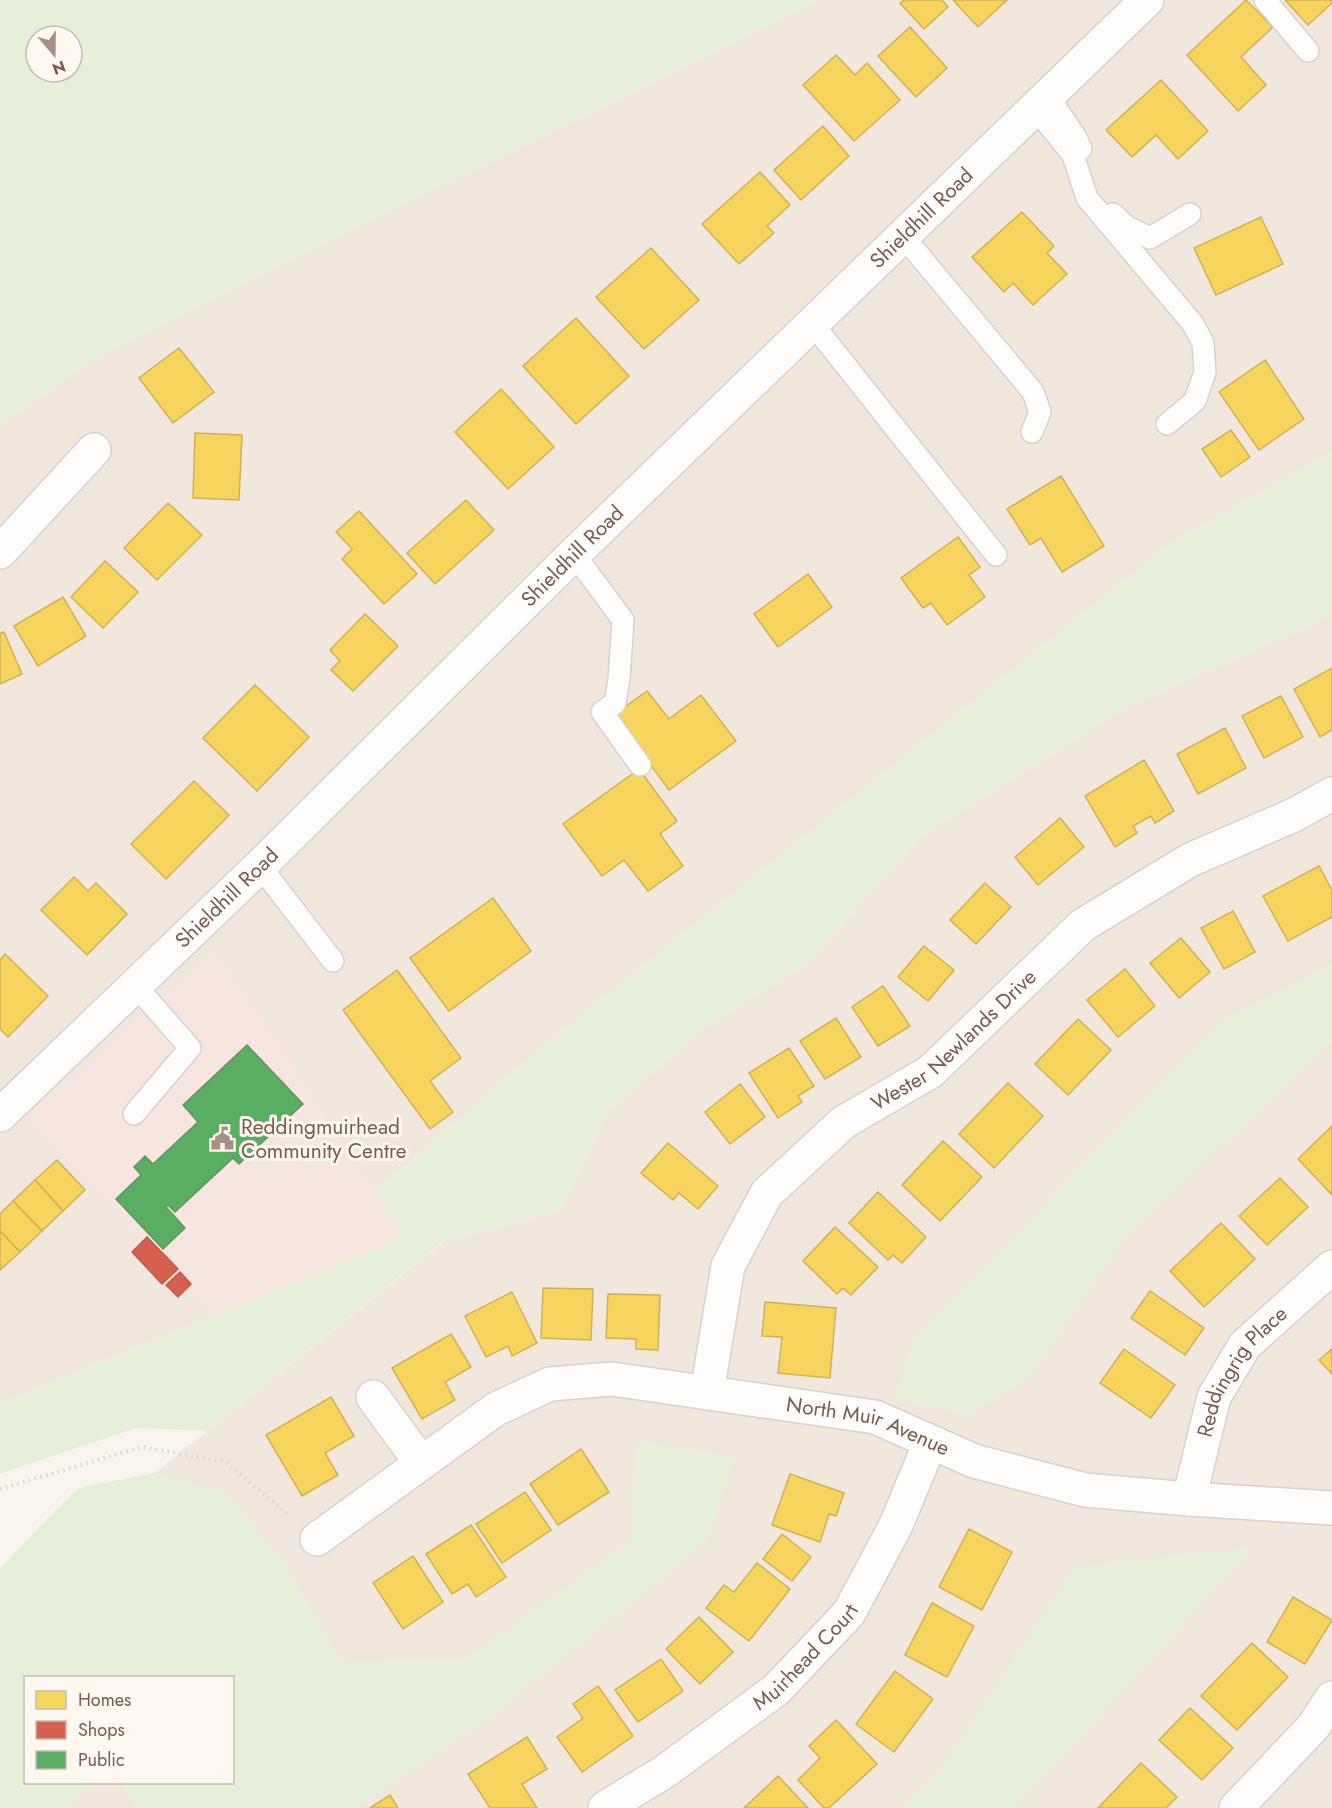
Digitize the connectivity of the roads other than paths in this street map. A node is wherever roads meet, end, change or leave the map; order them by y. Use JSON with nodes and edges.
{"nodes":[{"id":1,"x":1147,"y":0,"type":"edge"},
{"id":2,"x":1265,"y":0,"type":"edge"},
{"id":3,"x":1308,"y":51,"type":"dead end"},
{"id":4,"x":1042,"y":102,"type":"junction"},
{"id":5,"x":1190,"y":214,"type":"dead end"},
{"id":6,"x":903,"y":236,"type":"junction"},
{"id":7,"x":812,"y":323,"type":"junction"},
{"id":8,"x":1167,"y":424,"type":"dead end"},
{"id":9,"x":1032,"y":432,"type":"dead end"},
{"id":10,"x":94,"y":450,"type":"dead end"},
{"id":11,"x":0,"y":552,"type":"edge"},
{"id":12,"x":574,"y":554,"type":"junction"},
{"id":13,"x":996,"y":555,"type":"dead end"},
{"id":14,"x":640,"y":765,"type":"dead end"},
{"id":15,"x":1332,"y":794,"type":"edge"},
{"id":16,"x":260,"y":866,"type":"junction"},
{"id":17,"x":333,"y":961,"type":"dead end"},
{"id":18,"x":135,"y":986,"type":"junction"},
{"id":19,"x":1,"y":1111,"type":"edge"},
{"id":20,"x":134,"y":1114,"type":"dead end"},
{"id":21,"x":1332,"y":1267,"type":"edge"},
{"id":22,"x":707,"y":1393,"type":"junction"},
{"id":23,"x":373,"y":1397,"type":"dead end"},
{"id":24,"x":930,"y":1443,"type":"junction"},
{"id":25,"x":421,"y":1463,"type":"junction"},
{"id":26,"x":1189,"y":1499,"type":"junction"},
{"id":27,"x":1332,"y":1508,"type":"edge"},
{"id":28,"x":317,"y":1539,"type":"road end"},
{"id":29,"x":1332,"y":1698,"type":"edge"},
{"id":30,"x":605,"y":1808,"type":"edge"},
{"id":31,"x":1236,"y":1808,"type":"edge"}],
"edges":[{"from":1,"to":4,"type":"street","name":"Shieldhill Road"},
{"from":2,"to":3,"type":"lane"},
{"from":4,"to":5,"type":"lane"},
{"from":4,"to":6,"type":"street","name":"Shieldhill Road"},
{"from":4,"to":8,"type":"lane"},
{"from":6,"to":7,"type":"street","name":"Shieldhill Road"},
{"from":6,"to":9,"type":"lane"},
{"from":7,"to":12,"type":"street","name":"Shieldhill Road"},
{"from":7,"to":13,"type":"lane"},
{"from":10,"to":11,"type":"street"},
{"from":12,"to":14,"type":"lane"},
{"from":12,"to":16,"type":"street","name":"Shieldhill Road"},
{"from":15,"to":22,"type":"street","name":"Wester Newlands Drive"},
{"from":16,"to":17,"type":"lane"},
{"from":16,"to":18,"type":"street","name":"Shieldhill Road"},
{"from":18,"to":19,"type":"street","name":"Shieldhill Road"},
{"from":18,"to":20,"type":"lane"},
{"from":21,"to":26,"type":"street","name":"Reddingrig Place"},
{"from":22,"to":24,"type":"street","name":"North Muir Avenue"},
{"from":22,"to":25,"type":"street","name":"North Muir Avenue"},
{"from":23,"to":25,"type":"street"},
{"from":24,"to":26,"type":"street","name":"North Muir Avenue"},
{"from":24,"to":30,"type":"street","name":"Muirhead Court"},
{"from":25,"to":28,"type":"street","name":"North Muir Avenue"},
{"from":26,"to":27,"type":"street","name":"North Muir Avenue"},
{"from":29,"to":31,"type":"street"}]}
